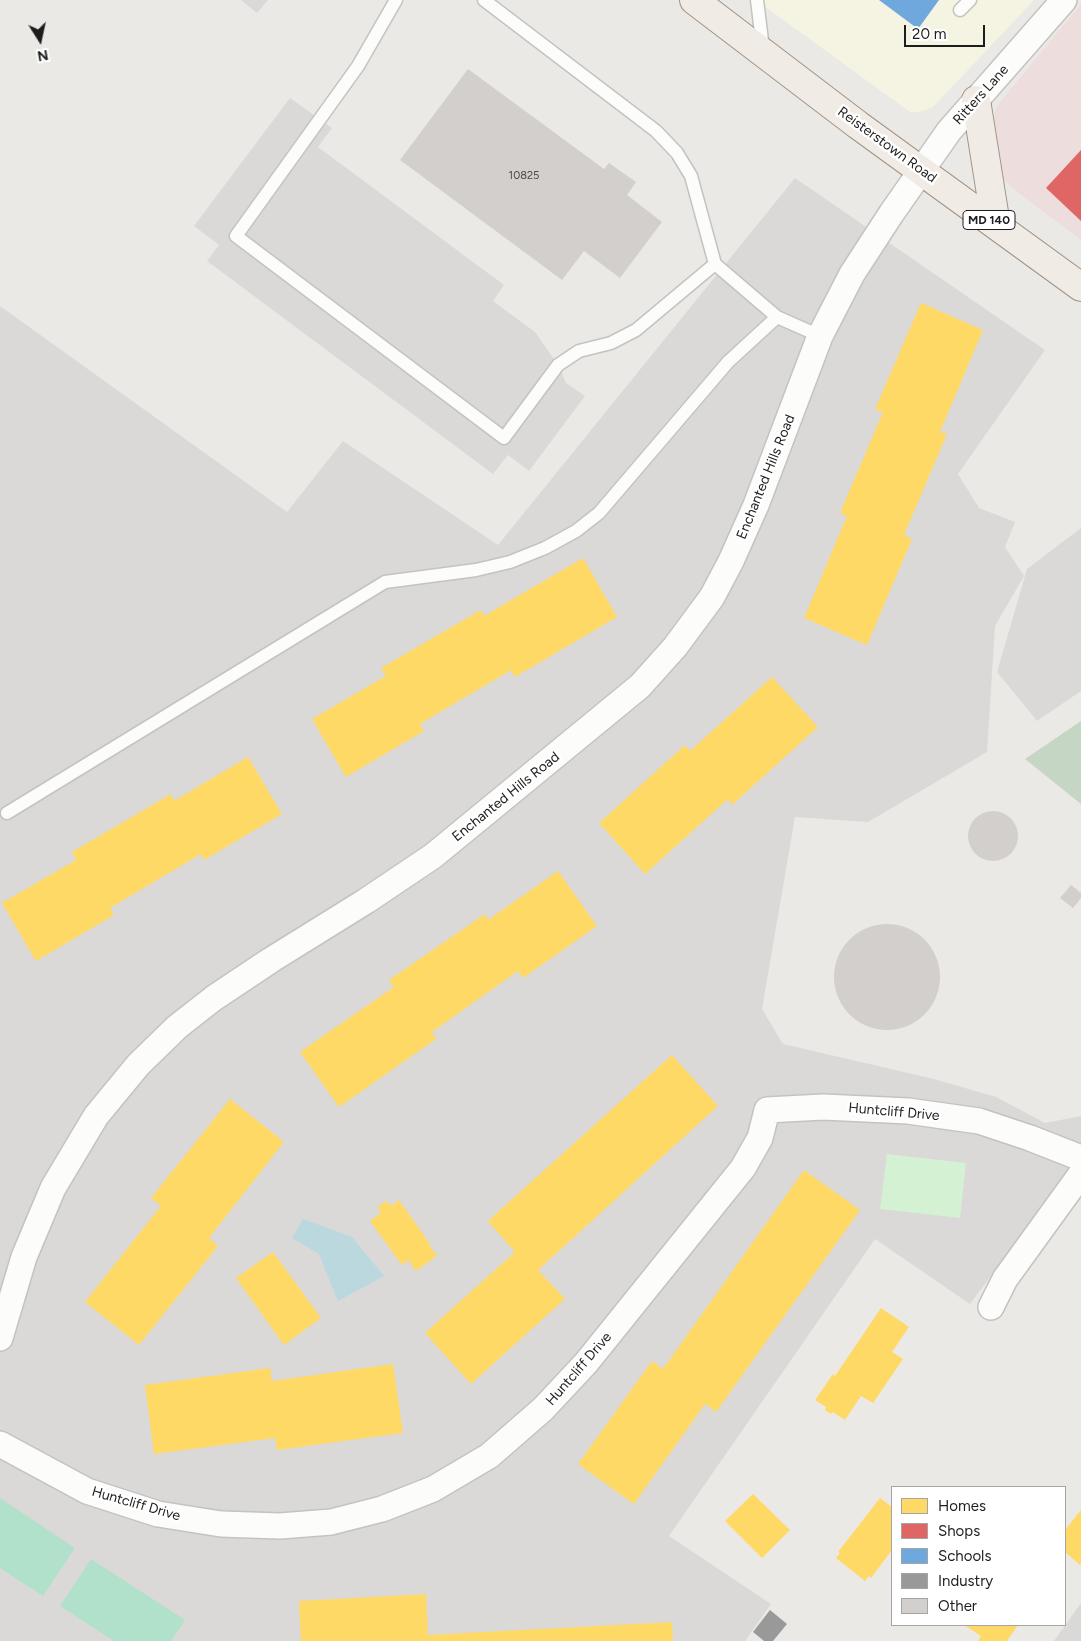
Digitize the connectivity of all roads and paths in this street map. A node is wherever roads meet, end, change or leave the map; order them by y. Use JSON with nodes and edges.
{"nodes":[{"id":1,"x":396,"y":0,"type":"edge"},
{"id":2,"x":484,"y":0,"type":"edge"},
{"id":3,"x":694,"y":0,"type":"edge"},
{"id":4,"x":757,"y":0,"type":"edge"},
{"id":5,"x":970,"y":0,"type":"edge"},
{"id":6,"x":1064,"y":0,"type":"edge"},
{"id":7,"x":960,"y":10,"type":"dead end"},
{"id":8,"x":763,"y":51,"type":"junction"},
{"id":9,"x":976,"y":100,"type":"junction"},
{"id":10,"x":921,"y":170,"type":"junction"},
{"id":11,"x":996,"y":225,"type":"junction"},
{"id":12,"x":715,"y":264,"type":"junction"},
{"id":13,"x":1081,"y":287,"type":"edge"},
{"id":14,"x":777,"y":317,"type":"junction"},
{"id":15,"x":820,"y":336,"type":"junction"},
{"id":16,"x":7,"y":813,"type":"dead end"},
{"id":17,"x":1081,"y":1158,"type":"edge"},
{"id":18,"x":1081,"y":1174,"type":"edge"},
{"id":19,"x":991,"y":1307,"type":"dead end"},
{"id":20,"x":0,"y":1338,"type":"edge"},
{"id":21,"x":0,"y":1444,"type":"edge"}],
"edges":[{"from":1,"to":12,"type":"lane"},
{"from":2,"to":12,"type":"lane"},
{"from":3,"to":8,"type":"main road","name":"Reisterstown Road","number":"MD 140"},
{"from":4,"to":8,"type":"lane"},
{"from":5,"to":7,"type":"lane"},
{"from":6,"to":9,"type":"street","name":"Ritters Lane"},
{"from":8,"to":10,"type":"main road","name":"Reisterstown Road","number":"MD 140"},
{"from":9,"to":10,"type":"street","name":"Ritters Lane"},
{"from":9,"to":11,"type":"main road"},
{"from":10,"to":11,"type":"main road","name":"Reisterstown Road","number":"MD 140"},
{"from":10,"to":15,"type":"street","name":"Enchanted Hills Road"},
{"from":11,"to":13,"type":"main road","name":"Reisterstown Road","number":"MD 140"},
{"from":12,"to":14,"type":"lane"},
{"from":14,"to":15,"type":"lane"},
{"from":14,"to":16,"type":"lane"},
{"from":15,"to":20,"type":"street","name":"Enchanted Hills Road"},
{"from":17,"to":21,"type":"street","name":"Huntcliff Drive"},
{"from":18,"to":19,"type":"street"}]}
